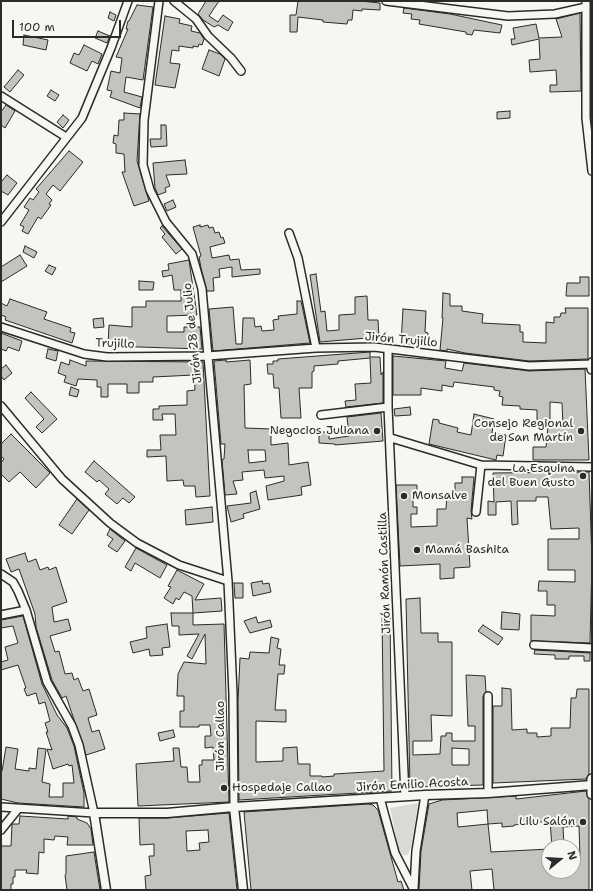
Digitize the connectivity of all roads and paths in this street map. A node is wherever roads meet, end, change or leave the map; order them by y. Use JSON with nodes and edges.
{"nodes":[{"id":1,"x":128,"y":1,"type":"edge"},
{"id":2,"x":159,"y":1,"type":"edge"},
{"id":3,"x":174,"y":1,"type":"edge"},
{"id":4,"x":386,"y":1,"type":"edge"},
{"id":5,"x":586,"y":4,"type":"edge"},
{"id":6,"x":241,"y":71,"type":"dead end"},
{"id":7,"x":1,"y":96,"type":"edge"},
{"id":8,"x":66,"y":137,"type":"junction"},
{"id":9,"x":592,"y":171,"type":"edge"},
{"id":10,"x":1,"y":222,"type":"edge"},
{"id":11,"x":289,"y":233,"type":"dead end"},
{"id":12,"x":1,"y":327,"type":"edge"},
{"id":13,"x":316,"y":348,"type":"junction"},
{"id":14,"x":388,"y":349,"type":"junction"},
{"id":15,"x":207,"y":356,"type":"junction"},
{"id":16,"x":592,"y":363,"type":"edge"},
{"id":17,"x":592,"y":369,"type":"edge"},
{"id":18,"x":1,"y":406,"type":"edge"},
{"id":19,"x":388,"y":407,"type":"junction"},
{"id":20,"x":321,"y":415,"type":"dead end"},
{"id":21,"x":391,"y":438,"type":"junction"},
{"id":22,"x":481,"y":465,"type":"junction"},
{"id":23,"x":592,"y":467,"type":"edge"},
{"id":24,"x":476,"y":512,"type":"dead end"},
{"id":25,"x":1,"y":574,"type":"edge"},
{"id":26,"x":228,"y":581,"type":"junction"},
{"id":27,"x":26,"y":610,"type":"junction"},
{"id":28,"x":1,"y":615,"type":"edge"},
{"id":29,"x":534,"y":645,"type":"dead end"},
{"id":30,"x":592,"y":648,"type":"edge"},
{"id":31,"x":488,"y":696,"type":"dead end"},
{"id":32,"x":592,"y":779,"type":"edge"},
{"id":33,"x":592,"y":785,"type":"edge"},
{"id":34,"x":488,"y":793,"type":"junction"},
{"id":35,"x":592,"y":794,"type":"edge"},
{"id":36,"x":425,"y":795,"type":"junction"},
{"id":37,"x":405,"y":796,"type":"junction"},
{"id":38,"x":380,"y":798,"type":"junction"},
{"id":39,"x":1,"y":807,"type":"edge"},
{"id":40,"x":234,"y":807,"type":"junction"},
{"id":41,"x":18,"y":809,"type":"junction"},
{"id":42,"x":94,"y":813,"type":"junction"},
{"id":43,"x":1,"y":830,"type":"edge"},
{"id":44,"x":414,"y":889,"type":"edge"},
{"id":45,"x":106,"y":890,"type":"edge"},
{"id":46,"x":243,"y":890,"type":"edge"}],
"edges":[{"from":1,"to":8,"type":"street"},
{"from":2,"to":15,"type":"street","name":"Jirón 28 de Julio"},
{"from":3,"to":6,"type":"street"},
{"from":4,"to":5,"type":"street"},
{"from":5,"to":9,"type":"street"},
{"from":7,"to":8,"type":"street"},
{"from":8,"to":10,"type":"street"},
{"from":11,"to":13,"type":"street"},
{"from":12,"to":15,"type":"street","name":"Trujillo"},
{"from":13,"to":14,"type":"street","name":"Jirón Trujillo"},
{"from":13,"to":15,"type":"street","name":"Jirón Trujillo"},
{"from":14,"to":16,"type":"street","name":"Jirón Trujillo"},
{"from":14,"to":19,"type":"street","name":"Jirón Ramón Castilla"},
{"from":15,"to":26,"type":"street","name":"Jirón 28 de Julio"},
{"from":16,"to":17,"type":"main road"},
{"from":18,"to":26,"type":"street"},
{"from":19,"to":20,"type":"street"},
{"from":19,"to":21,"type":"street","name":"Jirón Ramón Castilla"},
{"from":21,"to":22,"type":"street"},
{"from":21,"to":37,"type":"street","name":"Jirón Ramón Castilla"},
{"from":22,"to":23,"type":"street"},
{"from":22,"to":24,"type":"street"},
{"from":25,"to":27,"type":"street"},
{"from":26,"to":40,"type":"street","name":"Jirón Callao"},
{"from":27,"to":28,"type":"street"},
{"from":27,"to":42,"type":"street"},
{"from":29,"to":30,"type":"street"},
{"from":31,"to":34,"type":"street"},
{"from":32,"to":33,"type":"main road"},
{"from":33,"to":34,"type":"street","name":"Jirón Emilio Acosta"},
{"from":33,"to":35,"type":"main road"},
{"from":34,"to":36,"type":"street","name":"Jirón Emilio Acosta"},
{"from":36,"to":37,"type":"street","name":"Jirón Emilio Acosta"},
{"from":36,"to":44,"type":"street"},
{"from":37,"to":38,"type":"street","name":"Jirón Emilio Acosta"},
{"from":38,"to":40,"type":"street","name":"Jirón Emilio Acosta"},
{"from":38,"to":44,"type":"street"},
{"from":39,"to":41,"type":"street"},
{"from":40,"to":42,"type":"street","name":"Jirón Emilio Acosta"},
{"from":40,"to":46,"type":"street","name":"Jirón Callao"},
{"from":41,"to":42,"type":"street"},
{"from":41,"to":43,"type":"street"},
{"from":42,"to":45,"type":"street"}]}
